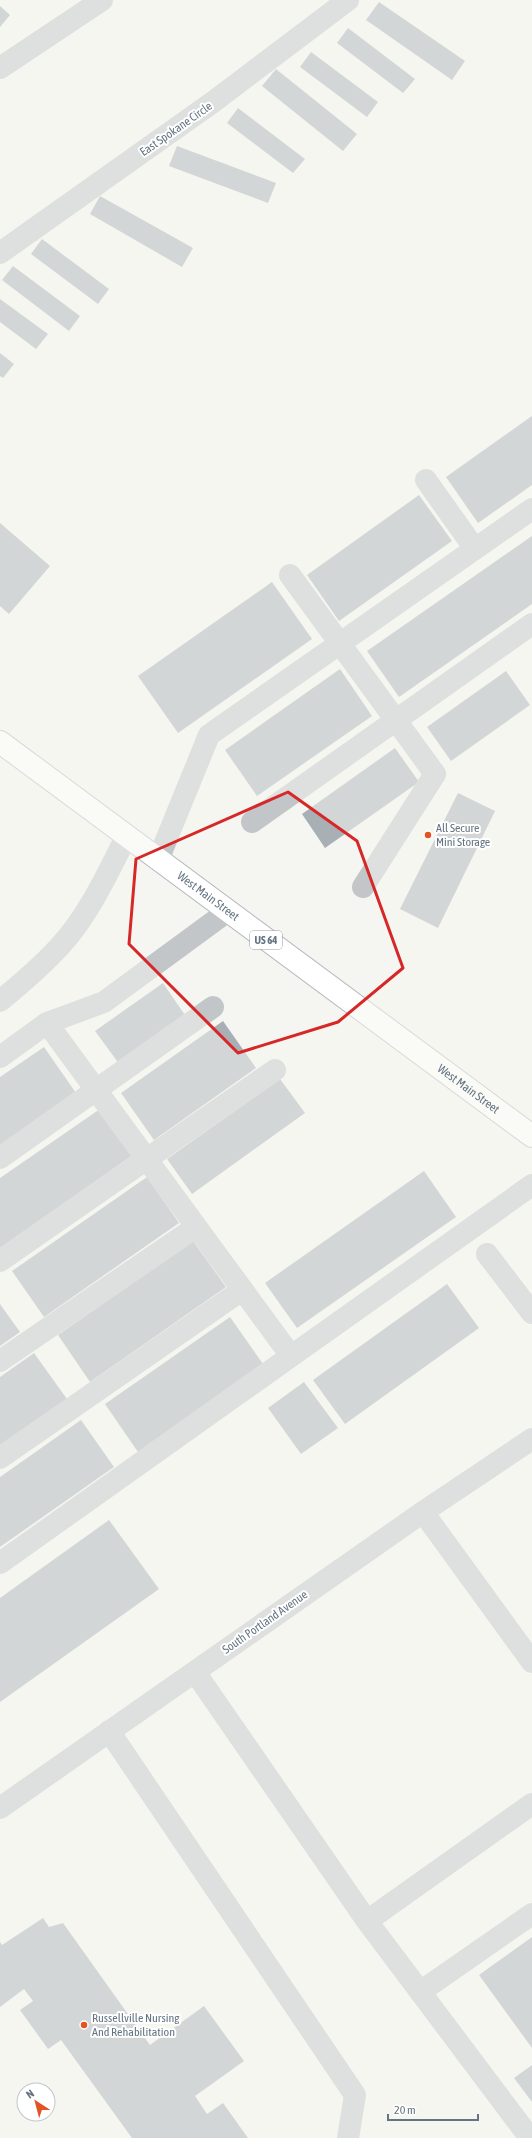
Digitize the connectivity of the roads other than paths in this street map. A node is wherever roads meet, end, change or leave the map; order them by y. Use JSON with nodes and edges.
{"nodes":[{"id":1,"x":102,"y":0,"type":"edge"},
{"id":2,"x":348,"y":0,"type":"edge"},
{"id":3,"x":0,"y":68,"type":"edge"},
{"id":4,"x":0,"y":253,"type":"edge"},
{"id":5,"x":426,"y":480,"type":"dead end"},
{"id":6,"x":532,"y":509,"type":"edge"},
{"id":7,"x":475,"y":549,"type":"junction"},
{"id":8,"x":290,"y":576,"type":"dead end"},
{"id":9,"x":532,"y":624,"type":"edge"},
{"id":10,"x":340,"y":643,"type":"junction"},
{"id":11,"x":396,"y":720,"type":"junction"},
{"id":12,"x":0,"y":742,"type":"edge"},
{"id":13,"x":252,"y":822,"type":"dead end"},
{"id":14,"x":126,"y":837,"type":"junction"},
{"id":15,"x":158,"y":860,"type":"junction"},
{"id":16,"x":363,"y":887,"type":"dead end"},
{"id":17,"x":228,"y":912,"type":"junction"},
{"id":18,"x":0,"y":1001,"type":"edge"},
{"id":19,"x":213,"y":1007,"type":"dead end"},
{"id":20,"x":47,"y":1024,"type":"junction"},
{"id":21,"x":0,"y":1057,"type":"edge"},
{"id":22,"x":275,"y":1070,"type":"dead end"},
{"id":23,"x":96,"y":1090,"type":"junction"},
{"id":24,"x":532,"y":1136,"type":"edge"},
{"id":25,"x":0,"y":1158,"type":"edge"},
{"id":26,"x":147,"y":1159,"type":"junction"},
{"id":27,"x":532,"y":1185,"type":"edge"},
{"id":28,"x":196,"y":1227,"type":"junction"},
{"id":29,"x":487,"y":1254,"type":"dead end"},
{"id":30,"x":0,"y":1261,"type":"edge"},
{"id":31,"x":242,"y":1290,"type":"junction"},
{"id":32,"x":532,"y":1313,"type":"edge"},
{"id":33,"x":291,"y":1356,"type":"junction"},
{"id":34,"x":0,"y":1361,"type":"edge"},
{"id":35,"x":532,"y":1439,"type":"edge"},
{"id":36,"x":0,"y":1458,"type":"edge"},
{"id":37,"x":423,"y":1512,"type":"junction"},
{"id":38,"x":0,"y":1563,"type":"edge"},
{"id":39,"x":532,"y":1662,"type":"edge"},
{"id":40,"x":195,"y":1672,"type":"junction"},
{"id":41,"x":109,"y":1731,"type":"junction"},
{"id":42,"x":532,"y":1804,"type":"edge"},
{"id":43,"x":0,"y":1808,"type":"edge"},
{"id":44,"x":532,"y":1914,"type":"edge"},
{"id":45,"x":367,"y":1921,"type":"junction"},
{"id":46,"x":420,"y":1992,"type":"junction"},
{"id":47,"x":348,"y":2138,"type":"edge"},
{"id":48,"x":530,"y":2138,"type":"edge"}],
"edges":[{"from":1,"to":3,"type":"street"},
{"from":2,"to":4,"type":"street","name":"East Spokane Circle"},
{"from":5,"to":7,"type":"street"},
{"from":6,"to":7,"type":"street"},
{"from":7,"to":10,"type":"street"},
{"from":8,"to":10,"type":"street"},
{"from":9,"to":11,"type":"street"},
{"from":10,"to":11,"type":"street"},
{"from":10,"to":15,"type":"street"},
{"from":11,"to":13,"type":"street"},
{"from":11,"to":16,"type":"street"},
{"from":12,"to":14,"type":"main road","name":"West Main Street","number":"US 64"},
{"from":14,"to":15,"type":"main road","name":"West Main Street","number":"US 64"},
{"from":14,"to":18,"type":"street"},
{"from":15,"to":17,"type":"main road","name":"West Main Street","number":"US 64"},
{"from":17,"to":20,"type":"street"},
{"from":17,"to":24,"type":"main road","name":"West Main Street","number":"US 64"},
{"from":19,"to":23,"type":"street"},
{"from":20,"to":21,"type":"street"},
{"from":20,"to":23,"type":"street"},
{"from":22,"to":26,"type":"street"},
{"from":23,"to":25,"type":"street"},
{"from":23,"to":26,"type":"street"},
{"from":26,"to":28,"type":"street"},
{"from":26,"to":30,"type":"street"},
{"from":27,"to":33,"type":"street"},
{"from":28,"to":31,"type":"street"},
{"from":28,"to":34,"type":"street"},
{"from":29,"to":32,"type":"street"},
{"from":31,"to":33,"type":"street"},
{"from":31,"to":36,"type":"street"},
{"from":33,"to":38,"type":"street"},
{"from":35,"to":37,"type":"street","name":"South Portland Avenue"},
{"from":37,"to":39,"type":"street"},
{"from":37,"to":40,"type":"street","name":"South Portland Avenue"},
{"from":40,"to":41,"type":"street","name":"South Portland Avenue"},
{"from":40,"to":45,"type":"street"},
{"from":41,"to":43,"type":"street","name":"South Portland Avenue"},
{"from":41,"to":47,"type":"street"},
{"from":42,"to":45,"type":"street"},
{"from":44,"to":46,"type":"street"},
{"from":45,"to":46,"type":"street"},
{"from":46,"to":48,"type":"street"}]}
